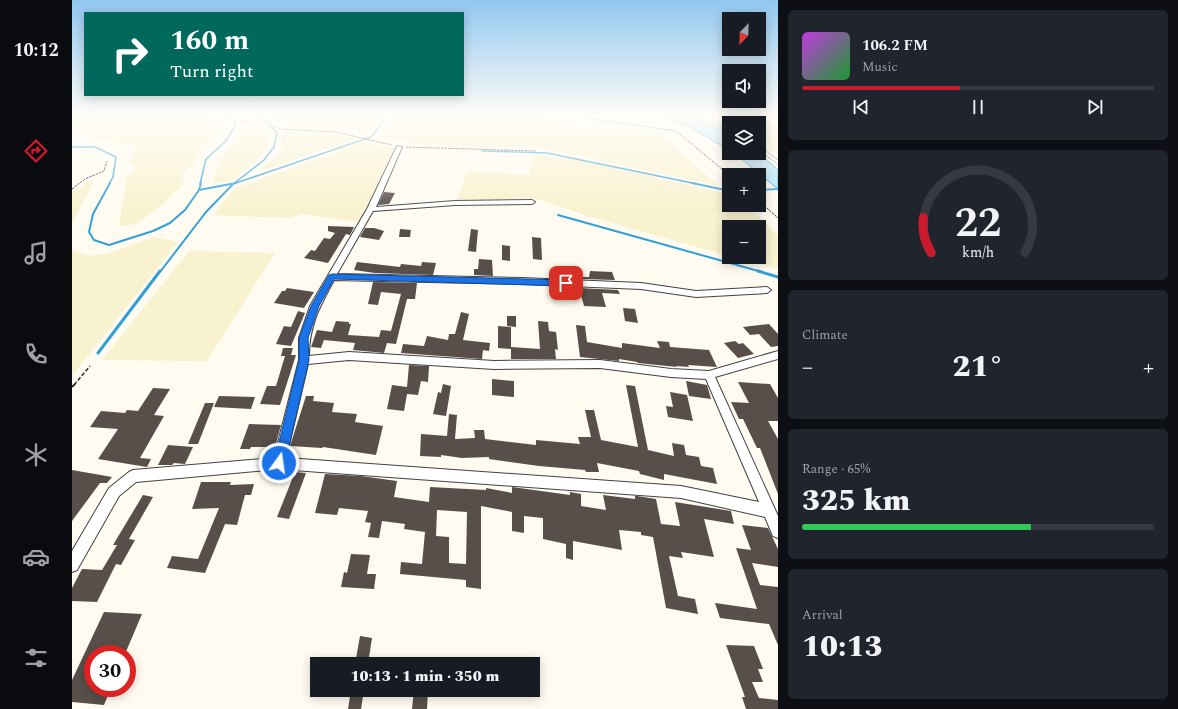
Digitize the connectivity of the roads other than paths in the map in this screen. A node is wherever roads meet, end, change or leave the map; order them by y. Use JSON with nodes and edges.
{"nodes":[{"id":1,"x":399,"y":147,"type":"dead end"},
{"id":2,"x":766,"y":153,"type":"edge"},
{"id":3,"x":778,"y":162,"type":"edge"},
{"id":4,"x":532,"y":202,"type":"dead end"},
{"id":5,"x":371,"y":209,"type":"junction"},
{"id":6,"x":332,"y":277,"type":"junction"},
{"id":7,"x":767,"y":290,"type":"dead end"},
{"id":8,"x":778,"y":355,"type":"edge"},
{"id":9,"x":304,"y":360,"type":"junction"},
{"id":10,"x":709,"y":375,"type":"junction"},
{"id":11,"x":279,"y":463,"type":"junction"},
{"id":12,"x":768,"y":512,"type":"junction"},
{"id":13,"x":778,"y":531,"type":"edge"},
{"id":14,"x":76,"y":551,"type":"edge"},
{"id":15,"x":72,"y":565,"type":"edge"}],
"edges":[{"from":1,"to":5,"type":"street"},
{"from":2,"to":3,"type":"lane"},
{"from":4,"to":5,"type":"street"},
{"from":5,"to":6,"type":"street"},
{"from":6,"to":7,"type":"street"},
{"from":6,"to":9,"type":"street"},
{"from":8,"to":10,"type":"street"},
{"from":9,"to":10,"type":"street"},
{"from":9,"to":11,"type":"street"},
{"from":10,"to":12,"type":"street"},
{"from":11,"to":12,"type":"street"},
{"from":11,"to":14,"type":"street"},
{"from":12,"to":13,"type":"street"},
{"from":14,"to":15,"type":"street"}]}
